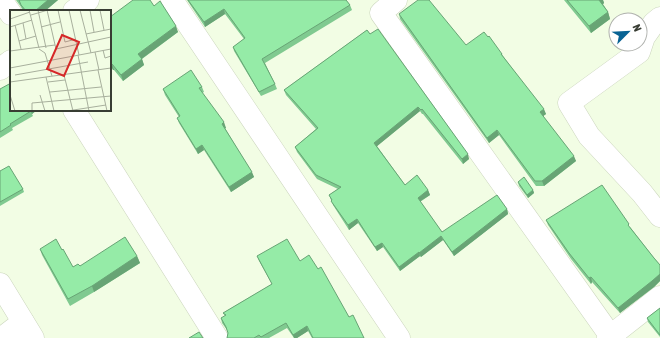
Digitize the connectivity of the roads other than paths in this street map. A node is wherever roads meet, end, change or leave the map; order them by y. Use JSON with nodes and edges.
{"nodes":[{"id":1,"x":1,"y":0,"type":"edge"},
{"id":2,"x":88,"y":0,"type":"edge"},
{"id":3,"x":172,"y":0,"type":"edge"},
{"id":4,"x":396,"y":0,"type":"edge"},
{"id":5,"x":75,"y":10,"type":"edge"},
{"id":6,"x":10,"y":13,"type":"edge"},
{"id":7,"x":660,"y":18,"type":"edge"},
{"id":8,"x":10,"y":62,"type":"edge"},
{"id":9,"x":0,"y":69,"type":"edge"},
{"id":10,"x":75,"y":111,"type":"edge"},
{"id":11,"x":660,"y":216,"type":"edge"},
{"id":12,"x":0,"y":284,"type":"edge"},
{"id":13,"x":660,"y":297,"type":"edge"},
{"id":14,"x":28,"y":330,"type":"edge"},
{"id":15,"x":610,"y":337,"type":"edge"},
{"id":16,"x":2,"y":338,"type":"edge"},
{"id":17,"x":217,"y":338,"type":"edge"},
{"id":18,"x":399,"y":338,"type":"edge"}],
"edges":[{"from":1,"to":6,"type":"street"},
{"from":2,"to":5,"type":"street"},
{"from":3,"to":18,"type":"street"},
{"from":4,"to":15,"type":"street"},
{"from":7,"to":11,"type":"street"},
{"from":8,"to":9,"type":"street"},
{"from":10,"to":17,"type":"street"},
{"from":12,"to":14,"type":"street"},
{"from":13,"to":15,"type":"street"},
{"from":14,"to":16,"type":"street"}]}
